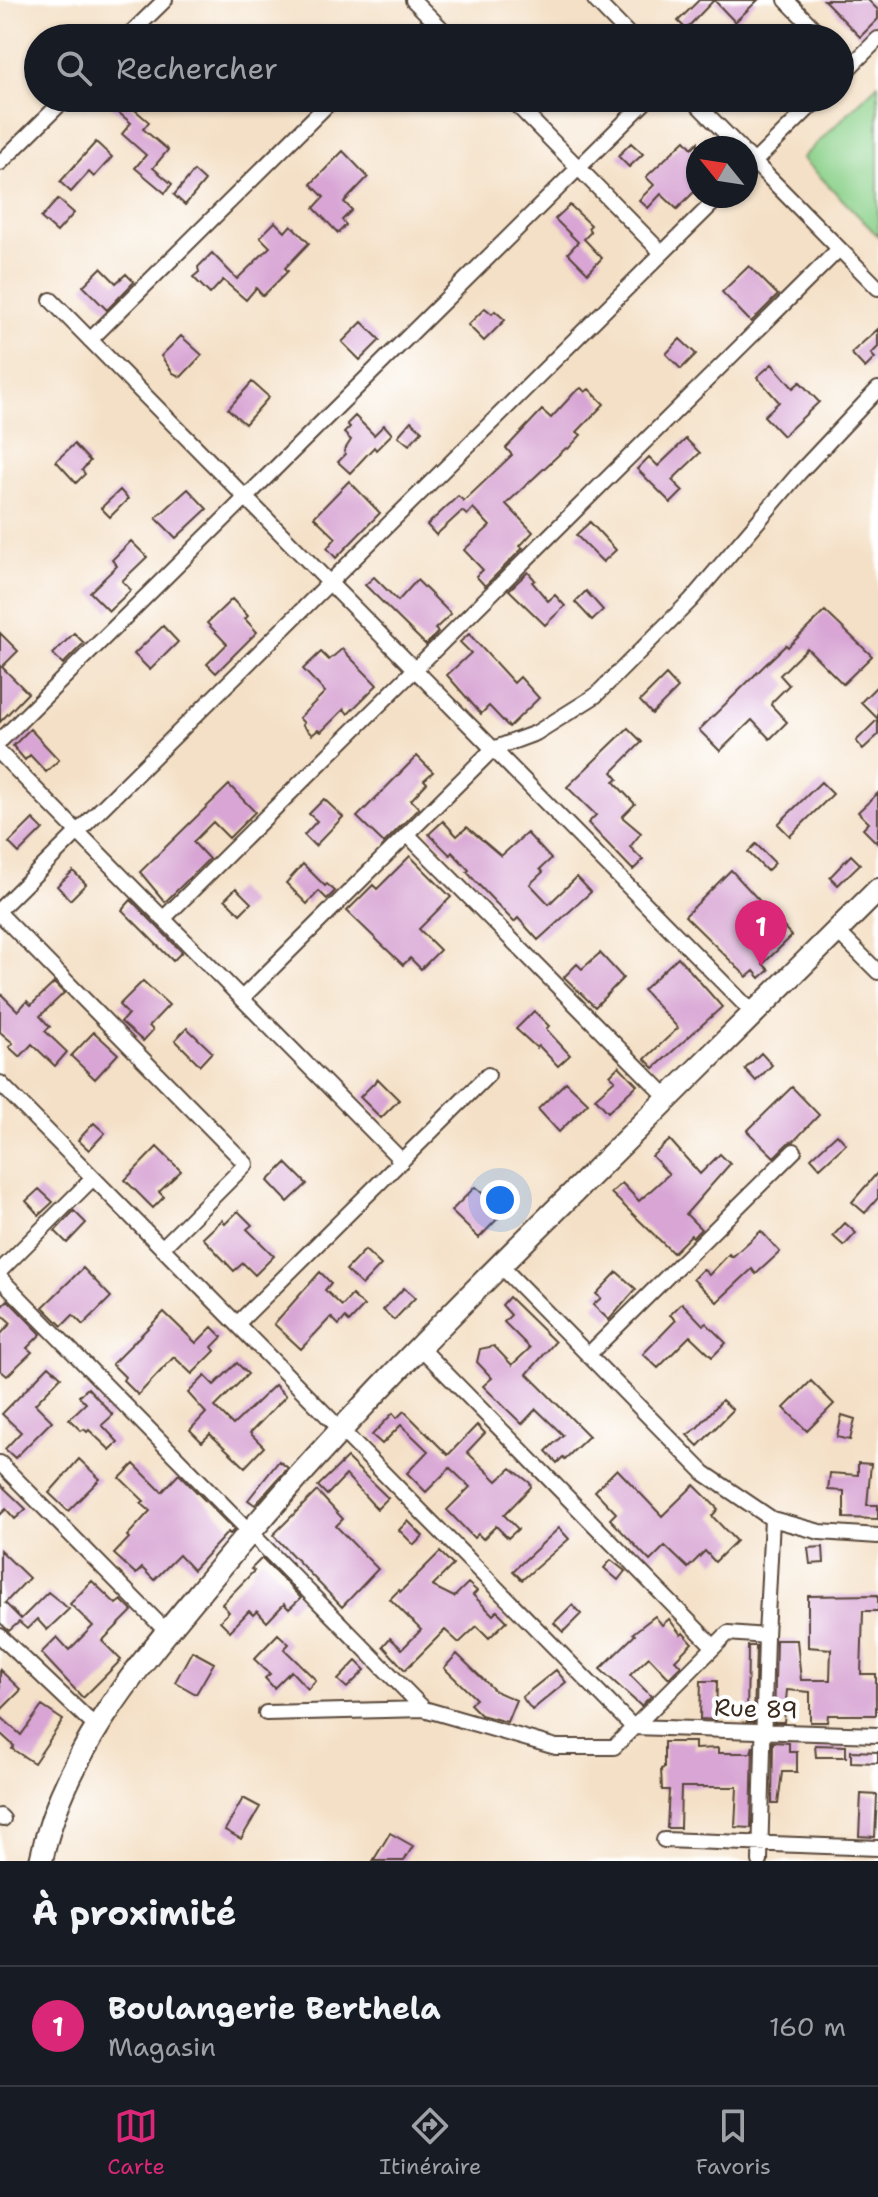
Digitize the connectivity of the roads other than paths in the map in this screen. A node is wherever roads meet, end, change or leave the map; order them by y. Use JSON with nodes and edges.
{"nodes":[{"id":1,"x":165,"y":0,"type":"edge"},
{"id":2,"x":413,"y":0,"type":"edge"},
{"id":3,"x":595,"y":0,"type":"edge"},
{"id":4,"x":786,"y":0,"type":"edge"},
{"id":5,"x":140,"y":24,"type":"edge"},
{"id":6,"x":437,"y":24,"type":"edge"},
{"id":7,"x":618,"y":24,"type":"edge"},
{"id":8,"x":809,"y":24,"type":"edge"},
{"id":9,"x":878,"y":39,"type":"edge"},
{"id":10,"x":854,"y":58,"type":"edge"},
{"id":11,"x":52,"y":112,"type":"edge"},
{"id":12,"x":320,"y":112,"type":"edge"},
{"id":13,"x":524,"y":112,"type":"edge"},
{"id":14,"x":635,"y":112,"type":"edge"},
{"id":15,"x":705,"y":112,"type":"edge"},
{"id":16,"x":804,"y":112,"type":"edge"},
{"id":17,"x":728,"y":136,"type":"edge"},
{"id":18,"x":758,"y":154,"type":"edge"},
{"id":19,"x":0,"y":163,"type":"edge"},
{"id":20,"x":578,"y":168,"type":"junction"},
{"id":21,"x":758,"y":171,"type":"edge"},
{"id":22,"x":708,"y":208,"type":"edge"},
{"id":23,"x":839,"y":249,"type":"junction"},
{"id":24,"x":662,"y":253,"type":"junction"},
{"id":25,"x":878,"y":288,"type":"edge"},
{"id":26,"x":51,"y":300,"type":"dead end"},
{"id":27,"x":90,"y":340,"type":"junction"},
{"id":28,"x":878,"y":389,"type":"edge"},
{"id":29,"x":245,"y":498,"type":"junction"},
{"id":30,"x":329,"y":583,"type":"junction"},
{"id":31,"x":415,"y":670,"type":"junction"},
{"id":32,"x":0,"y":741,"type":"edge"},
{"id":33,"x":493,"y":749,"type":"junction"},
{"id":34,"x":0,"y":753,"type":"edge"},
{"id":35,"x":78,"y":832,"type":"junction"},
{"id":36,"x":407,"y":834,"type":"junction"},
{"id":37,"x":878,"y":890,"type":"edge"},
{"id":38,"x":0,"y":912,"type":"edge"},
{"id":39,"x":163,"y":919,"type":"junction"},
{"id":40,"x":837,"y":931,"type":"junction"},
{"id":41,"x":878,"y":972,"type":"edge"},
{"id":42,"x":242,"y":998,"type":"junction"},
{"id":43,"x":753,"y":1013,"type":"junction"},
{"id":44,"x":488,"y":1075,"type":"dead end"},
{"id":45,"x":0,"y":1083,"type":"edge"},
{"id":46,"x":668,"y":1098,"type":"junction"},
{"id":47,"x":794,"y":1151,"type":"dead end"},
{"id":48,"x":402,"y":1161,"type":"junction"},
{"id":49,"x":93,"y":1178,"type":"junction"},
{"id":50,"x":162,"y":1248,"type":"junction"},
{"id":51,"x":500,"y":1265,"type":"junction"},
{"id":52,"x":0,"y":1271,"type":"edge"},
{"id":53,"x":0,"y":1278,"type":"edge"},
{"id":54,"x":237,"y":1324,"type":"junction"},
{"id":55,"x":420,"y":1347,"type":"junction"},
{"id":56,"x":588,"y":1355,"type":"junction"},
{"id":57,"x":340,"y":1429,"type":"junction"},
{"id":58,"x":0,"y":1463,"type":"edge"},
{"id":59,"x":772,"y":1519,"type":"junction"},
{"id":60,"x":250,"y":1531,"type":"junction"},
{"id":61,"x":878,"y":1536,"type":"edge"},
{"id":62,"x":167,"y":1632,"type":"junction"},
{"id":63,"x":0,"y":1636,"type":"edge"},
{"id":64,"x":766,"y":1636,"type":"junction"},
{"id":65,"x":714,"y":1647,"type":"junction"},
{"id":66,"x":424,"y":1709,"type":"junction"},
{"id":67,"x":266,"y":1713,"type":"dead end"},
{"id":68,"x":96,"y":1727,"type":"junction"},
{"id":69,"x":633,"y":1727,"type":"junction"},
{"id":70,"x":764,"y":1732,"type":"junction"},
{"id":71,"x":878,"y":1735,"type":"edge"},
{"id":72,"x":664,"y":1840,"type":"dead end"},
{"id":73,"x":761,"y":1843,"type":"junction"},
{"id":74,"x":878,"y":1848,"type":"edge"},
{"id":75,"x":41,"y":1861,"type":"edge"},
{"id":76,"x":760,"y":1861,"type":"edge"}],
"edges":[{"from":1,"to":5,"type":"street"},
{"from":2,"to":6,"type":"street"},
{"from":3,"to":7,"type":"street"},
{"from":4,"to":8,"type":"street"},
{"from":9,"to":10,"type":"street"},
{"from":11,"to":19,"type":"street"},
{"from":12,"to":27,"type":"street"},
{"from":13,"to":20,"type":"street"},
{"from":14,"to":20,"type":"street"},
{"from":15,"to":17,"type":"street"},
{"from":16,"to":18,"type":"street"},
{"from":20,"to":24,"type":"street"},
{"from":20,"to":29,"type":"street"},
{"from":21,"to":23,"type":"street"},
{"from":22,"to":24,"type":"street"},
{"from":23,"to":25,"type":"street"},
{"from":23,"to":31,"type":"street"},
{"from":24,"to":30,"type":"street"},
{"from":26,"to":27,"type":"street"},
{"from":27,"to":29,"type":"street"},
{"from":28,"to":33,"type":"street"},
{"from":29,"to":30,"type":"street"},
{"from":29,"to":32,"type":"street"},
{"from":30,"to":31,"type":"street"},
{"from":30,"to":35,"type":"street"},
{"from":31,"to":33,"type":"street"},
{"from":31,"to":39,"type":"street"},
{"from":33,"to":36,"type":"street"},
{"from":33,"to":43,"type":"street"},
{"from":34,"to":35,"type":"street"},
{"from":35,"to":38,"type":"street"},
{"from":35,"to":39,"type":"street"},
{"from":36,"to":42,"type":"street"},
{"from":36,"to":46,"type":"street"},
{"from":37,"to":40,"type":"main road"},
{"from":38,"to":50,"type":"street"},
{"from":39,"to":42,"type":"street"},
{"from":40,"to":41,"type":"street"},
{"from":40,"to":43,"type":"main road"},
{"from":42,"to":48,"type":"street"},
{"from":43,"to":46,"type":"main road"},
{"from":44,"to":48,"type":"street"},
{"from":45,"to":49,"type":"street"},
{"from":46,"to":51,"type":"main road"},
{"from":47,"to":56,"type":"street"},
{"from":48,"to":54,"type":"street"},
{"from":49,"to":50,"type":"street"},
{"from":49,"to":52,"type":"street"},
{"from":50,"to":54,"type":"street"},
{"from":51,"to":55,"type":"main road"},
{"from":51,"to":56,"type":"street"},
{"from":53,"to":60,"type":"street"},
{"from":54,"to":57,"type":"street"},
{"from":55,"to":57,"type":"main road"},
{"from":55,"to":65,"type":"street"},
{"from":56,"to":59,"type":"street"},
{"from":57,"to":60,"type":"main road"},
{"from":57,"to":69,"type":"street"},
{"from":58,"to":62,"type":"street"},
{"from":59,"to":61,"type":"street"},
{"from":59,"to":64,"type":"street"},
{"from":60,"to":62,"type":"main road"},
{"from":60,"to":66,"type":"street"},
{"from":62,"to":68,"type":"main road"},
{"from":63,"to":68,"type":"street"},
{"from":64,"to":65,"type":"street"},
{"from":64,"to":70,"type":"street"},
{"from":65,"to":69,"type":"street"},
{"from":66,"to":67,"type":"street"},
{"from":66,"to":69,"type":"street"},
{"from":68,"to":75,"type":"main road"},
{"from":69,"to":70,"type":"street","name":"Rue 89"},
{"from":70,"to":71,"type":"street","name":"Rue 89"},
{"from":70,"to":73,"type":"street"},
{"from":72,"to":73,"type":"street"},
{"from":73,"to":74,"type":"street"},
{"from":73,"to":76,"type":"street"}]}
